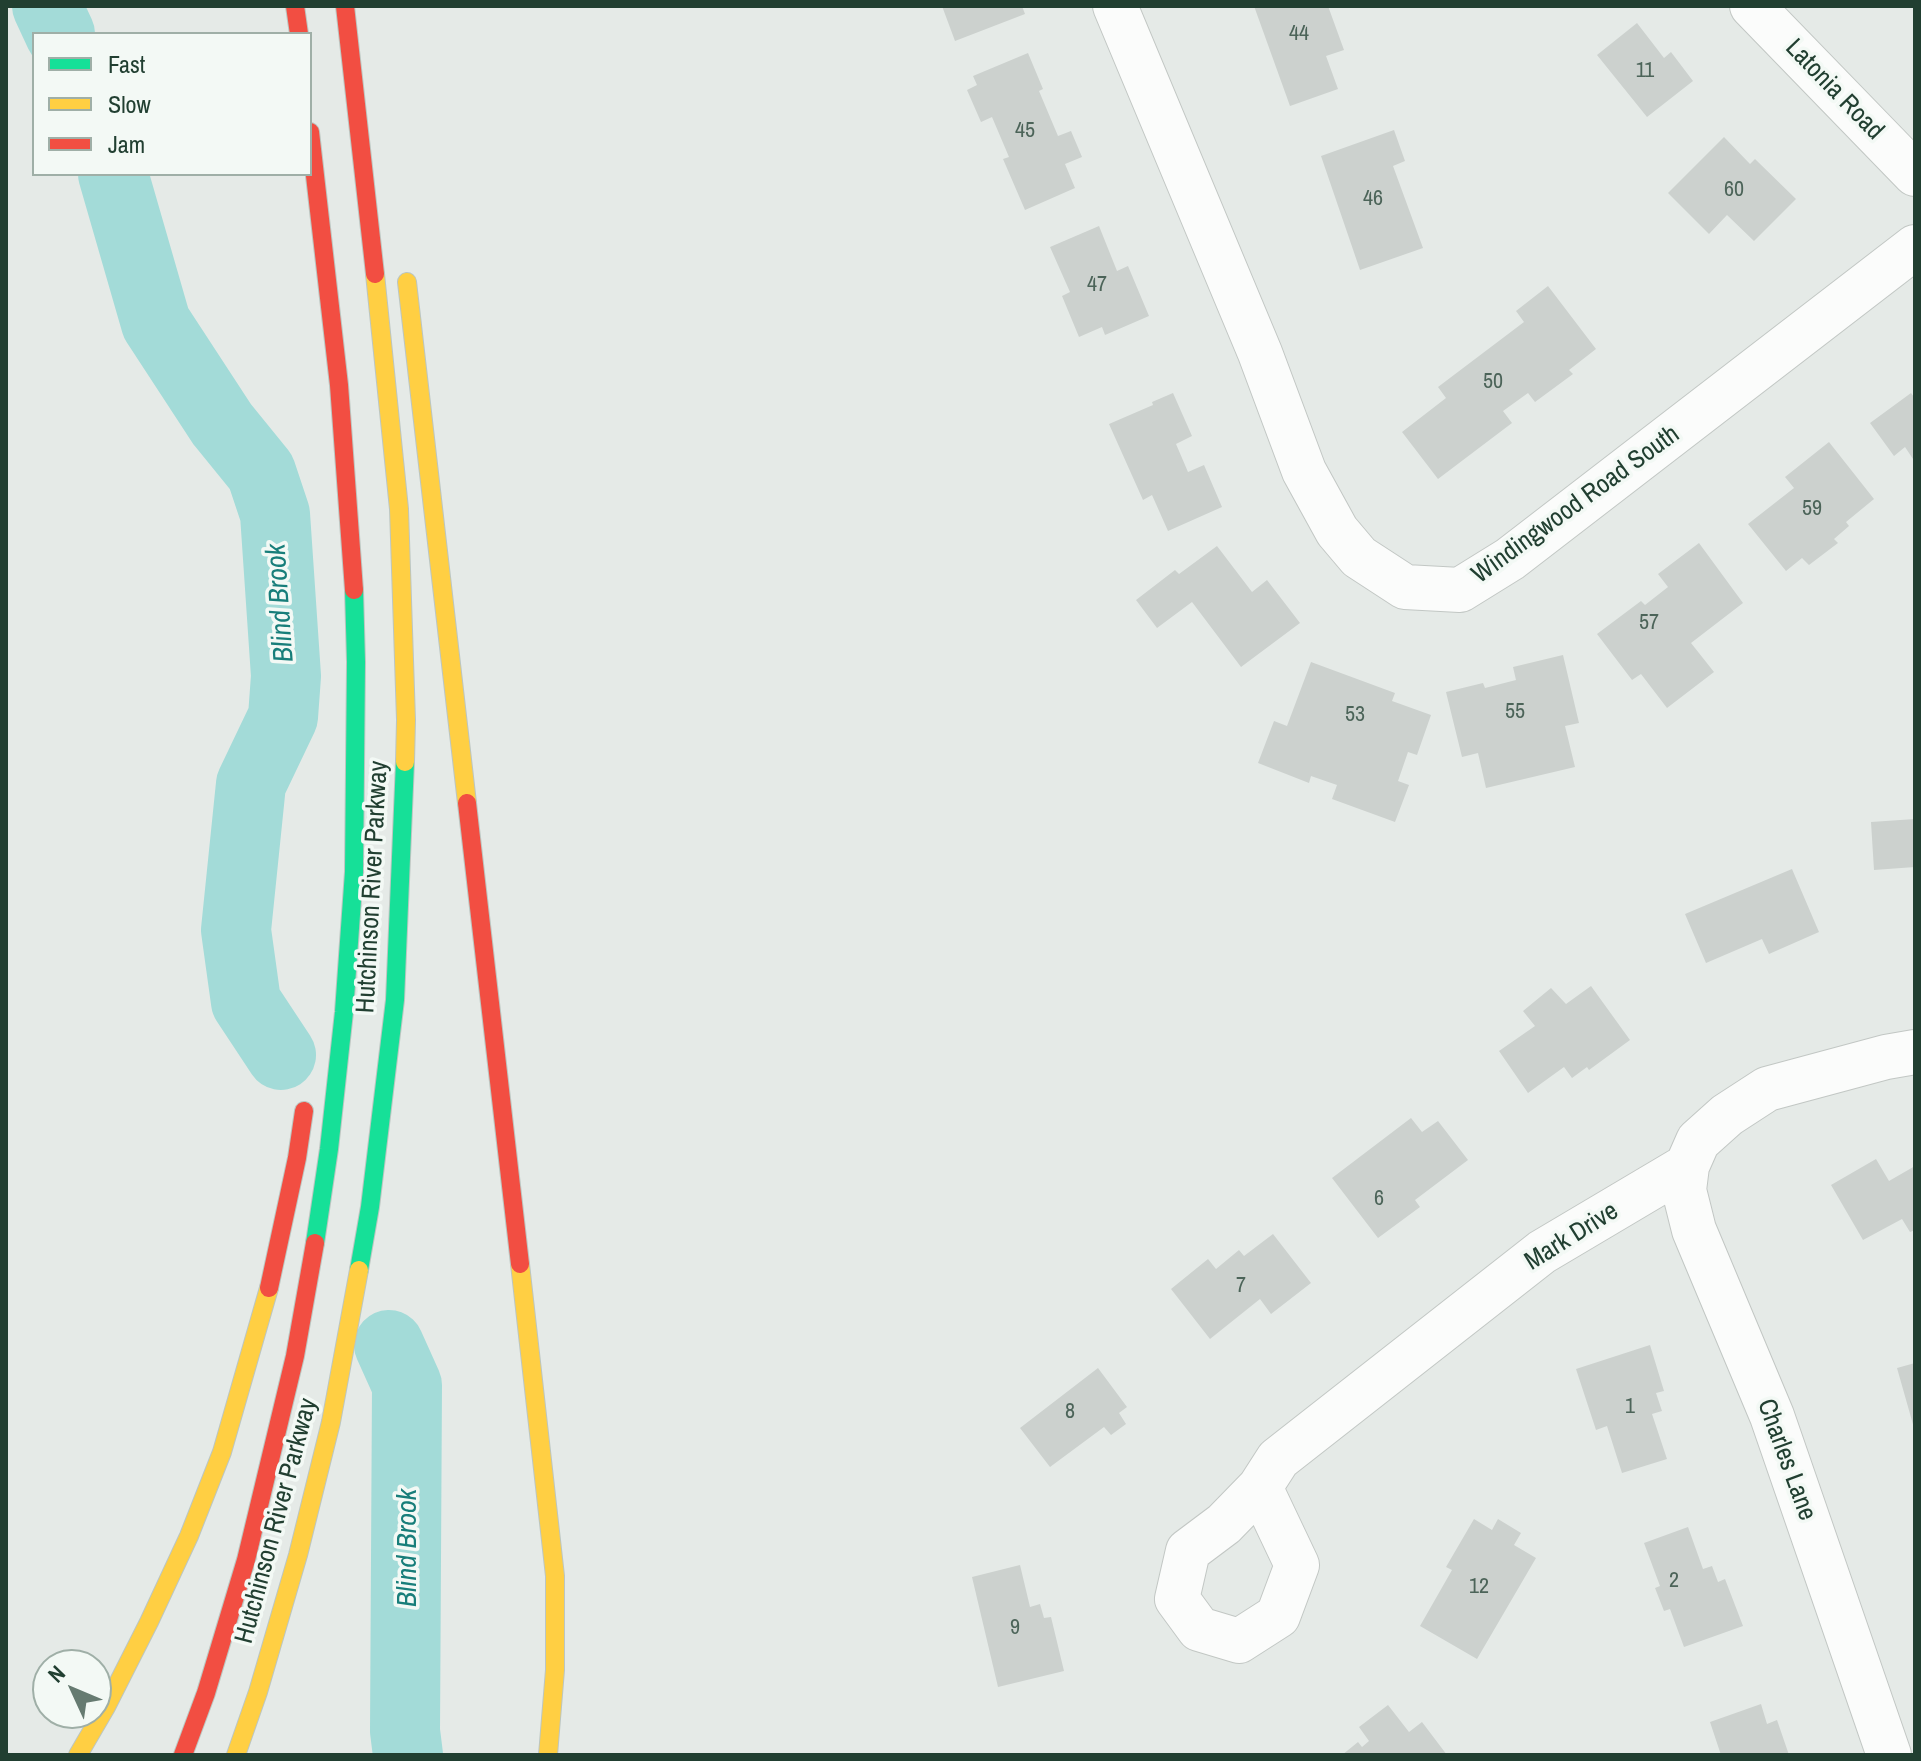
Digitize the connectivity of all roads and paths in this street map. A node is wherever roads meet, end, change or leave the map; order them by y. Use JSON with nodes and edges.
{"nodes":[{"id":1,"x":295,"y":6,"type":"edge"},
{"id":2,"x":345,"y":6,"type":"edge"},
{"id":3,"x":1115,"y":6,"type":"edge"},
{"id":4,"x":1752,"y":6,"type":"edge"},
{"id":5,"x":299,"y":32,"type":"edge"},
{"id":6,"x":312,"y":149,"type":"edge"},
{"id":7,"x":379,"y":154,"type":"dead end"},
{"id":8,"x":1915,"y":174,"type":"edge"},
{"id":9,"x":1915,"y":247,"type":"edge"},
{"id":10,"x":402,"y":258,"type":"dead end"},
{"id":11,"x":356,"y":801,"type":"junction"},
{"id":12,"x":331,"y":938,"type":"dead end"},
{"id":13,"x":1915,"y":1052,"type":"edge"},
{"id":14,"x":308,"y":1087,"type":"dead end"},
{"id":15,"x":1687,"y":1166,"type":"junction"},
{"id":16,"x":1260,"y":1487,"type":"dead end"},
{"id":17,"x":78,"y":1755,"type":"edge"},
{"id":18,"x":183,"y":1755,"type":"edge"},
{"id":19,"x":236,"y":1755,"type":"edge"},
{"id":20,"x":548,"y":1755,"type":"edge"},
{"id":21,"x":1889,"y":1755,"type":"edge"}],
"edges":[{"from":1,"to":5,"type":"highway"},
{"from":2,"to":7,"type":"highway"},
{"from":2,"to":19,"type":"highway","name":"Hutchinson River Parkway"},
{"from":3,"to":9,"type":"street","name":"Windingwood Road South"},
{"from":4,"to":8,"type":"street","name":"Latonia Road"},
{"from":6,"to":11,"type":"highway","name":"Hutchinson River Parkway"},
{"from":10,"to":20,"type":"highway"},
{"from":11,"to":12,"type":"highway"},
{"from":11,"to":18,"type":"highway","name":"Hutchinson River Parkway"},
{"from":13,"to":15,"type":"street","name":"Mark Drive"},
{"from":14,"to":17,"type":"highway"},
{"from":15,"to":16,"type":"street","name":"Mark Drive"},
{"from":15,"to":21,"type":"street","name":"Charles Lane"}]}
